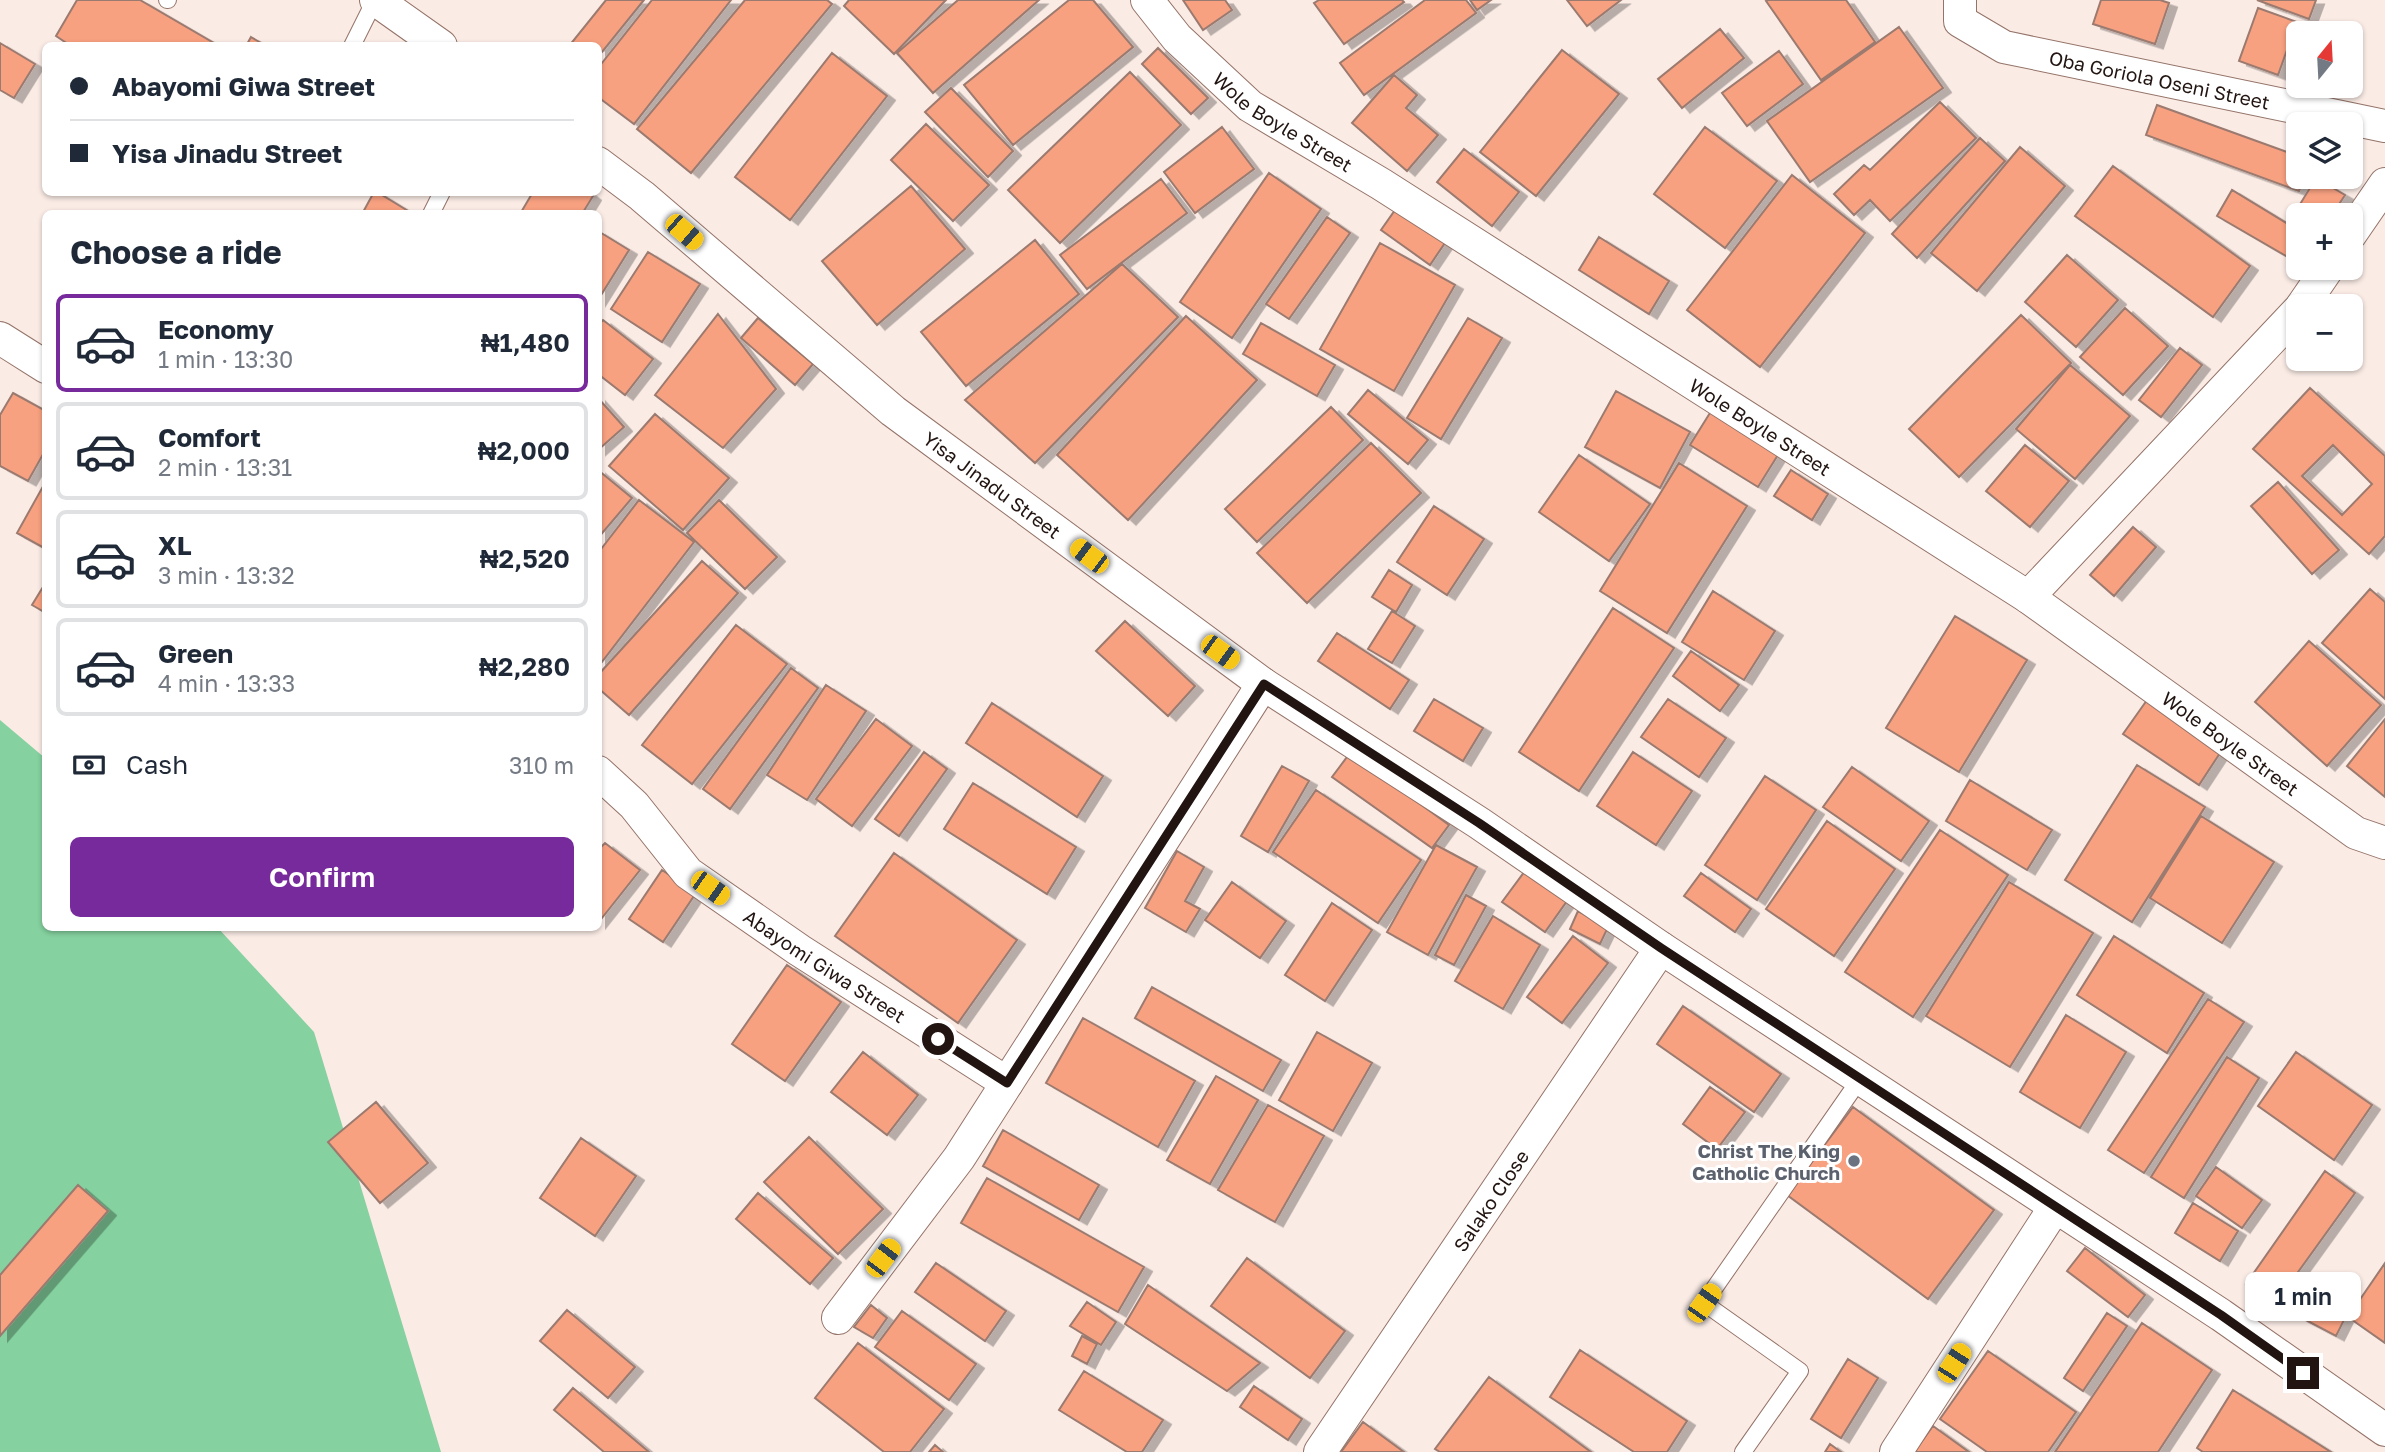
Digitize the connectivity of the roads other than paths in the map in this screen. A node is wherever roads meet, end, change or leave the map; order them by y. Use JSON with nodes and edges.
{"nodes":[{"id":1,"x":375,"y":0,"type":"edge"},
{"id":2,"x":1147,"y":0,"type":"edge"},
{"id":3,"x":1960,"y":0,"type":"edge"},
{"id":4,"x":354,"y":42,"type":"edge"},
{"id":5,"x":435,"y":42,"type":"edge"},
{"id":6,"x":2385,"y":125,"type":"edge"},
{"id":7,"x":602,"y":166,"type":"edge"},
{"id":8,"x":2385,"y":184,"type":"edge"},
{"id":9,"x":2363,"y":216,"type":"edge"},
{"id":10,"x":2286,"y":325,"type":"edge"},
{"id":11,"x":0,"y":338,"type":"edge"},
{"id":12,"x":42,"y":364,"type":"edge"},
{"id":13,"x":2028,"y":597,"type":"junction"},
{"id":14,"x":1264,"y":684,"type":"junction"},
{"id":15,"x":602,"y":776,"type":"edge"},
{"id":16,"x":2385,"y":843,"type":"edge"},
{"id":17,"x":1661,"y":948,"type":"junction"},
{"id":18,"x":1860,"y":1079,"type":"junction"},
{"id":19,"x":1007,"y":1083,"type":"junction"},
{"id":20,"x":2055,"y":1207,"type":"junction"},
{"id":21,"x":838,"y":1318,"type":"dead end"},
{"id":22,"x":2385,"y":1430,"type":"edge"},
{"id":23,"x":1320,"y":1452,"type":"edge"},
{"id":24,"x":1743,"y":1452,"type":"edge"},
{"id":25,"x":1896,"y":1452,"type":"edge"}],
"edges":[{"from":1,"to":4,"type":"lane"},
{"from":1,"to":5,"type":"street"},
{"from":2,"to":13,"type":"street","name":"Wole Boyle Street"},
{"from":3,"to":6,"type":"street","name":"Oba Goriola Oseni Street"},
{"from":7,"to":14,"type":"street","name":"Yisa Jinadu Street"},
{"from":8,"to":9,"type":"street"},
{"from":10,"to":13,"type":"street"},
{"from":11,"to":12,"type":"street"},
{"from":13,"to":16,"type":"street","name":"Wole Boyle Street"},
{"from":14,"to":17,"type":"street","name":"Yisa Jinadu Street"},
{"from":14,"to":19,"type":"street"},
{"from":15,"to":19,"type":"street","name":"Abayomi Giwa Street"},
{"from":17,"to":18,"type":"street","name":"Yisa Jinadu Street"},
{"from":17,"to":23,"type":"street","name":"Salako Close"},
{"from":18,"to":20,"type":"street","name":"Yisa Jinadu Street"},
{"from":18,"to":24,"type":"lane"},
{"from":19,"to":21,"type":"street"},
{"from":20,"to":22,"type":"street","name":"Yisa Jinadu Street"},
{"from":20,"to":25,"type":"street"}]}
